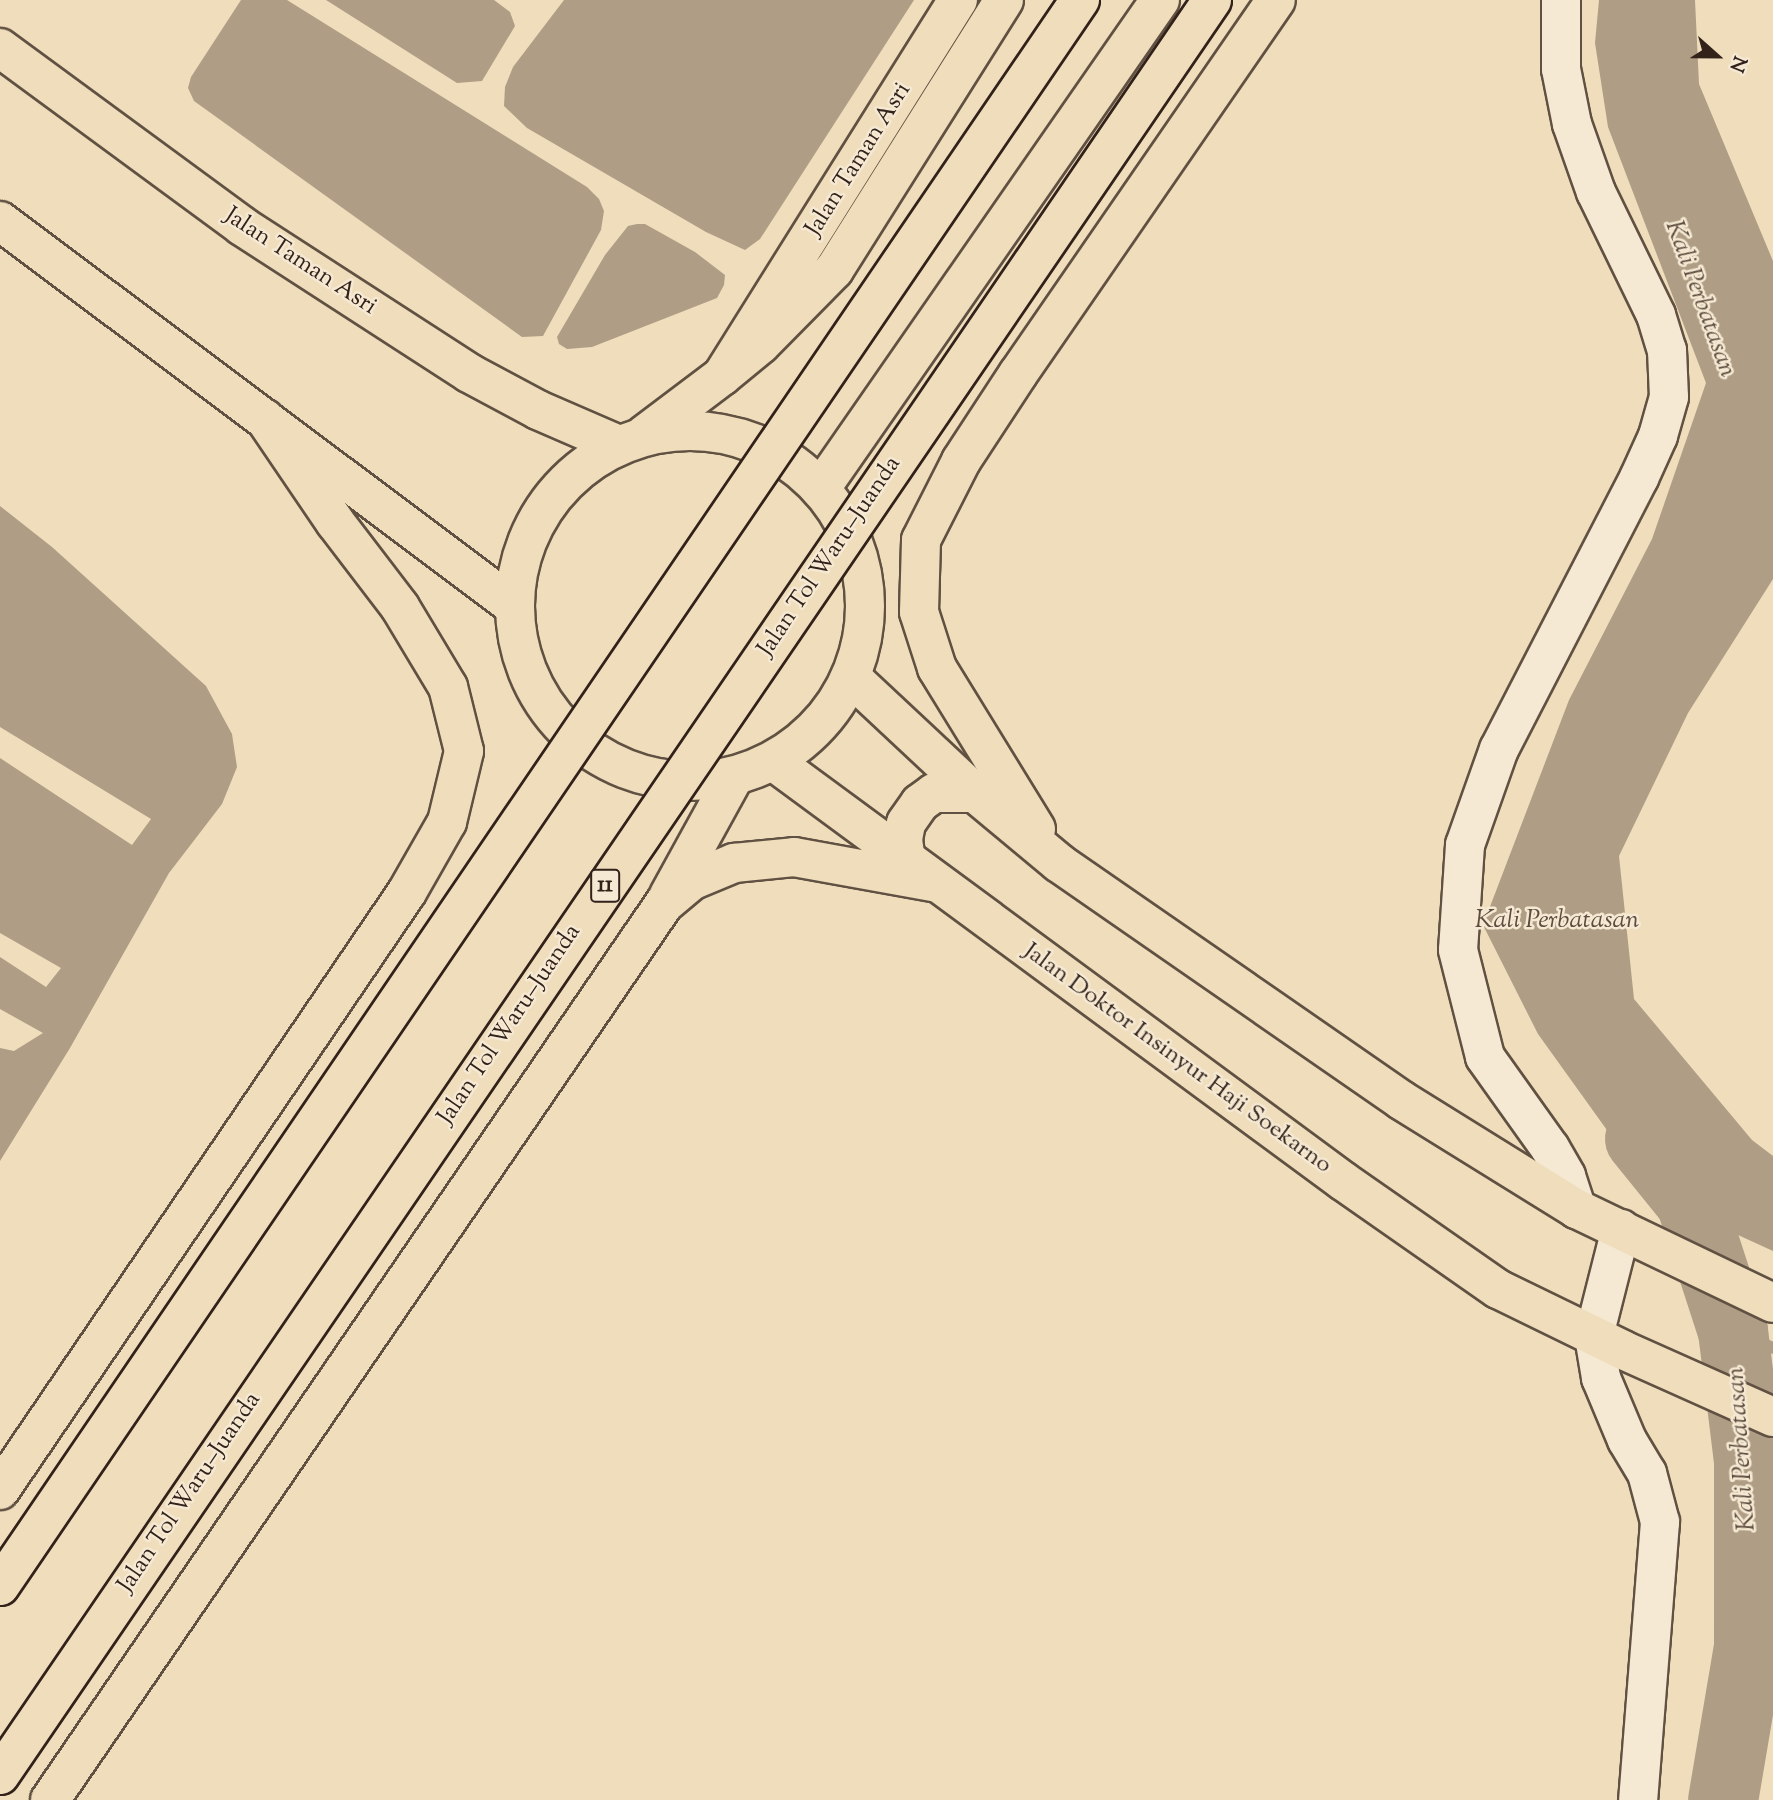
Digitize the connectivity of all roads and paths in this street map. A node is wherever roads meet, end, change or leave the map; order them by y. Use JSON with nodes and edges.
{"nodes":[{"id":1,"x":958,"y":0,"type":"edge"},
{"id":2,"x":1004,"y":0,"type":"edge"},
{"id":3,"x":1080,"y":0,"type":"edge"},
{"id":4,"x":1160,"y":0,"type":"edge"},
{"id":5,"x":1212,"y":0,"type":"edge"},
{"id":6,"x":1276,"y":0,"type":"edge"},
{"id":7,"x":1561,"y":0,"type":"edge"},
{"id":8,"x":0,"y":48,"type":"edge"},
{"id":9,"x":0,"y":221,"type":"edge"},
{"id":10,"x":722,"y":376,"type":"junction"},
{"id":11,"x":265,"y":419,"type":"junction"},
{"id":12,"x":631,"y":441,"type":"junction"},
{"id":13,"x":821,"y":488,"type":"junction"},
{"id":14,"x":514,"y":606,"type":"junction"},
{"id":15,"x":851,"y":677,"type":"junction"},
{"id":16,"x":773,"y":761,"type":"junction"},
{"id":17,"x":734,"y":777,"type":"junction"},
{"id":18,"x":975,"y":793,"type":"junction"},
{"id":19,"x":1059,"y":863,"type":"junction"},
{"id":20,"x":921,"y":872,"type":"junction"},
{"id":21,"x":664,"y":904,"type":"junction"},
{"id":22,"x":1577,"y":1209,"type":"junction"},
{"id":23,"x":1633,"y":1235,"type":"junction"},
{"id":24,"x":1773,"y":1303,"type":"edge"},
{"id":25,"x":1609,"y":1343,"type":"junction"},
{"id":26,"x":1773,"y":1418,"type":"edge"},
{"id":27,"x":0,"y":1490,"type":"edge"},
{"id":28,"x":0,"y":1586,"type":"edge"},
{"id":29,"x":0,"y":1774,"type":"edge"},
{"id":30,"x":50,"y":1800,"type":"edge"},
{"id":31,"x":1638,"y":1800,"type":"edge"}],
"edges":[{"from":1,"to":10,"type":"main road","name":"Jalan Taman Asri"},
{"from":2,"to":10,"type":"main road"},
{"from":3,"to":28,"type":"main road","bridge":true},
{"from":4,"to":13,"type":"main road"},
{"from":5,"to":29,"type":"main road","name":"Jalan Tol Waru–Juanda","number":"11","bridge":true},
{"from":6,"to":19,"type":"main road"},
{"from":7,"to":22,"type":"street"},
{"from":8,"to":12,"type":"main road","name":"Jalan Taman Asri"},
{"from":9,"to":11,"type":"main road"},
{"from":10,"to":12,"type":"main road","name":"Jalan Taman Asri"},
{"from":11,"to":14,"type":"main road"},
{"from":11,"to":27,"type":"main road"},
{"from":12,"to":13,"type":"main road"},
{"from":12,"to":14,"type":"main road"},
{"from":13,"to":15,"type":"main road"},
{"from":14,"to":17,"type":"main road"},
{"from":15,"to":16,"type":"main road"},
{"from":15,"to":18,"type":"main road"},
{"from":16,"to":17,"type":"main road"},
{"from":16,"to":20,"type":"main road","name":"Jalan Doktor Insinyur Haji Soekarno"},
{"from":17,"to":21,"type":"main road"},
{"from":18,"to":19,"type":"main road"},
{"from":18,"to":20,"type":"main road"},
{"from":19,"to":22,"type":"main road"},
{"from":20,"to":21,"type":"main road"},
{"from":20,"to":25,"type":"main road","name":"Jalan Doktor Insinyur Haji Soekarno"},
{"from":21,"to":30,"type":"main road"},
{"from":22,"to":23,"type":"main road"},
{"from":23,"to":24,"type":"main road"},
{"from":23,"to":25,"type":"street"},
{"from":25,"to":26,"type":"main road","name":"Jalan Doktor Insinyur Haji Soekarno"},
{"from":25,"to":31,"type":"street"}]}
